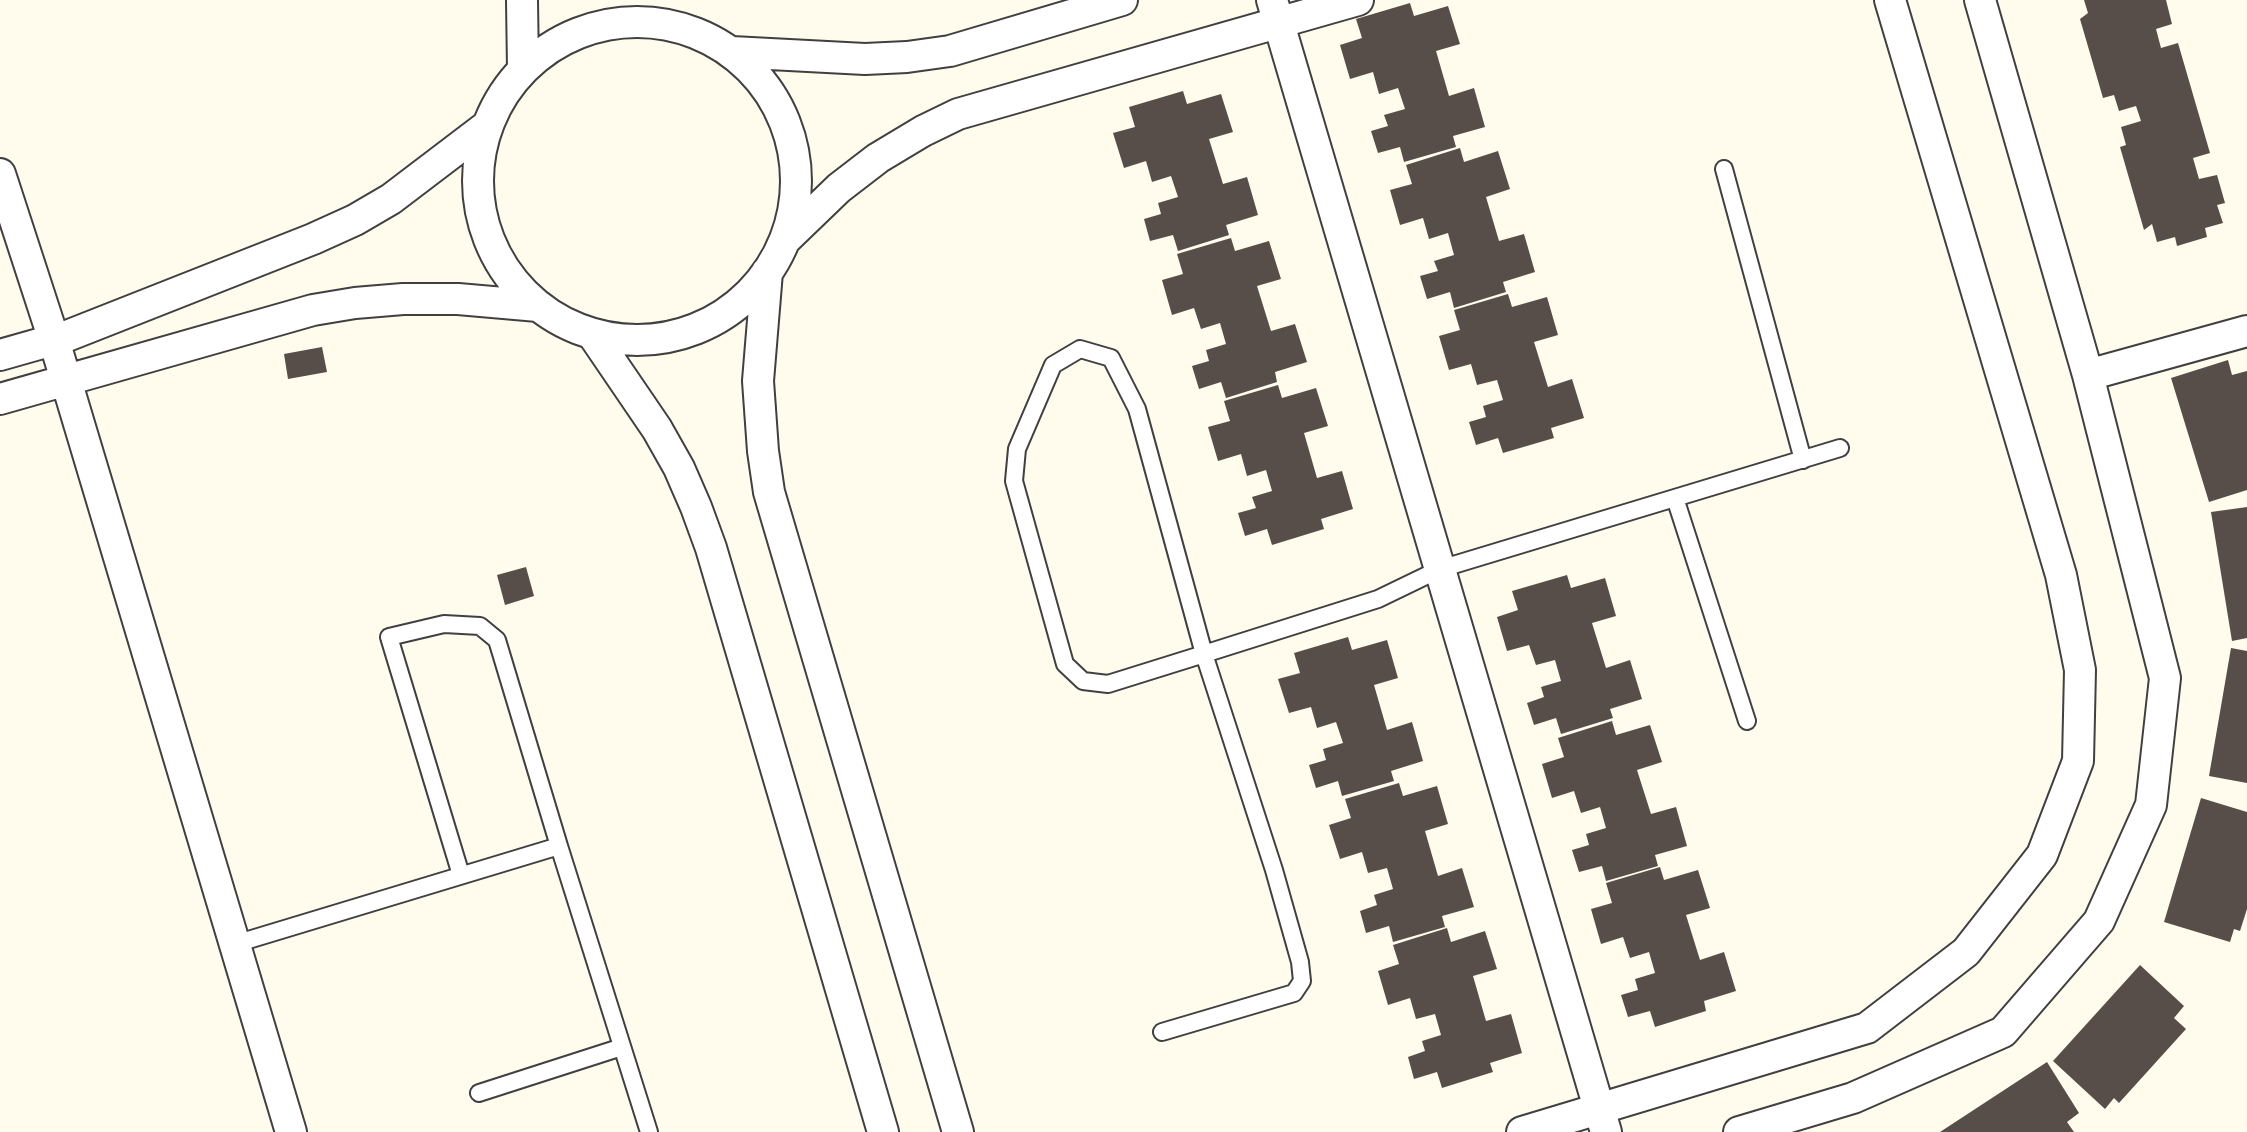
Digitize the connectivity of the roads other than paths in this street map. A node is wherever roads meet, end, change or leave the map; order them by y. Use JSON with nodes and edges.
{"nodes":[{"id":1,"x":522,"y":0,"type":"edge"},
{"id":2,"x":663,"y":0,"type":"edge"},
{"id":3,"x":1122,"y":0,"type":"edge"},
{"id":4,"x":1358,"y":0,"type":"edge"},
{"id":5,"x":1890,"y":0,"type":"edge"},
{"id":6,"x":1980,"y":0,"type":"edge"},
{"id":7,"x":1275,"y":12,"type":"edge"},
{"id":8,"x":681,"y":27,"type":"junction"},
{"id":9,"x":732,"y":52,"type":"junction"},
{"id":10,"x":523,"y":69,"type":"junction"},
{"id":11,"x":487,"y":126,"type":"junction"},
{"id":12,"x":1724,"y":169,"type":"dead end"},
{"id":13,"x":0,"y":174,"type":"edge"},
{"id":14,"x":785,"y":240,"type":"junction"},
{"id":15,"x":767,"y":272,"type":"junction"},
{"id":16,"x":538,"y":306,"type":"junction"},
{"id":17,"x":2247,"y":331,"type":"edge"},
{"id":18,"x":593,"y":335,"type":"junction"},
{"id":19,"x":54,"y":340,"type":"junction"},
{"id":20,"x":0,"y":355,"type":"edge"},
{"id":21,"x":2088,"y":375,"type":"junction"},
{"id":22,"x":66,"y":380,"type":"junction"},
{"id":23,"x":0,"y":399,"type":"edge"},
{"id":24,"x":1840,"y":448,"type":"dead end"},
{"id":25,"x":1803,"y":460,"type":"junction"},
{"id":26,"x":1675,"y":498,"type":"junction"},
{"id":27,"x":1440,"y":569,"type":"junction"},
{"id":28,"x":1204,"y":654,"type":"junction"},
{"id":29,"x":1747,"y":721,"type":"dead end"},
{"id":30,"x":559,"y":846,"type":"junction"},
{"id":31,"x":461,"y":875,"type":"junction"},
{"id":32,"x":235,"y":944,"type":"junction"},
{"id":33,"x":1162,"y":1032,"type":"dead end"},
{"id":34,"x":622,"y":1047,"type":"junction"},
{"id":35,"x":479,"y":1093,"type":"dead end"},
{"id":36,"x":1602,"y":1120,"type":"edge"},
{"id":37,"x":291,"y":1132,"type":"edge"},
{"id":38,"x":649,"y":1132,"type":"edge"},
{"id":39,"x":883,"y":1132,"type":"edge"},
{"id":40,"x":958,"y":1132,"type":"edge"},
{"id":41,"x":1522,"y":1132,"type":"edge"},
{"id":42,"x":1739,"y":1132,"type":"edge"}],
"edges":[{"from":1,"to":10,"type":"street"},
{"from":2,"to":8,"type":"street"},
{"from":3,"to":9,"type":"street"},
{"from":4,"to":7,"type":"street"},
{"from":5,"to":36,"type":"street"},
{"from":6,"to":21,"type":"street"},
{"from":7,"to":14,"type":"street"},
{"from":7,"to":27,"type":"street"},
{"from":8,"to":9,"type":"street"},
{"from":8,"to":10,"type":"street"},
{"from":9,"to":14,"type":"street"},
{"from":10,"to":11,"type":"street"},
{"from":11,"to":16,"type":"street"},
{"from":11,"to":19,"type":"street"},
{"from":12,"to":25,"type":"lane"},
{"from":13,"to":19,"type":"street"},
{"from":14,"to":15,"type":"street"},
{"from":15,"to":18,"type":"street"},
{"from":15,"to":40,"type":"street"},
{"from":16,"to":18,"type":"street"},
{"from":16,"to":22,"type":"street"},
{"from":17,"to":21,"type":"street"},
{"from":18,"to":39,"type":"street"},
{"from":19,"to":20,"type":"street"},
{"from":19,"to":22,"type":"street"},
{"from":21,"to":42,"type":"street"},
{"from":22,"to":23,"type":"street"},
{"from":22,"to":32,"type":"street"},
{"from":24,"to":25,"type":"lane"},
{"from":25,"to":26,"type":"lane"},
{"from":26,"to":27,"type":"lane"},
{"from":26,"to":29,"type":"lane"},
{"from":27,"to":28,"type":"lane"},
{"from":27,"to":36,"type":"street"},
{"from":28,"to":28,"type":"lane"},
{"from":28,"to":33,"type":"lane"},
{"from":30,"to":31,"type":"lane"},
{"from":30,"to":31,"type":"lane"},
{"from":30,"to":34,"type":"lane"},
{"from":31,"to":32,"type":"lane"},
{"from":32,"to":37,"type":"street"},
{"from":34,"to":35,"type":"lane"},
{"from":34,"to":38,"type":"lane"},
{"from":36,"to":41,"type":"street"}]}
